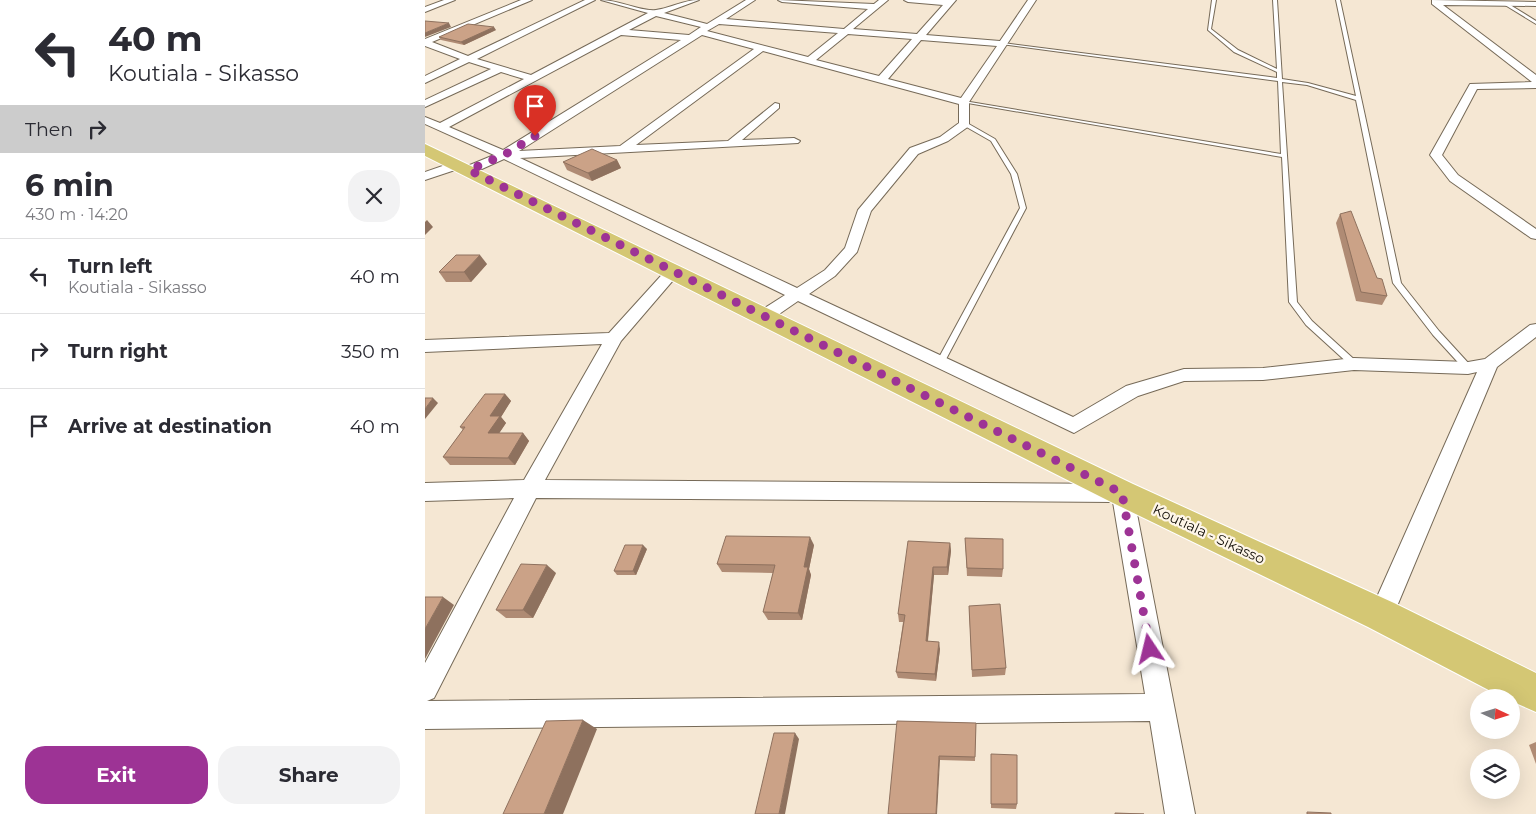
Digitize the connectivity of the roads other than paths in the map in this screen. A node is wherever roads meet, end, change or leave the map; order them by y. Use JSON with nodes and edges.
{"nodes":[{"id":1,"x":451,"y":0,"type":"edge"},
{"id":2,"x":528,"y":0,"type":"edge"},
{"id":3,"x":591,"y":0,"type":"edge"},
{"id":4,"x":605,"y":0,"type":"edge"},
{"id":5,"x":695,"y":0,"type":"edge"},
{"id":6,"x":751,"y":0,"type":"edge"},
{"id":7,"x":782,"y":0,"type":"edge"},
{"id":8,"x":884,"y":0,"type":"edge"},
{"id":9,"x":908,"y":0,"type":"edge"},
{"id":10,"x":1032,"y":0,"type":"edge"},
{"id":11,"x":1213,"y":0,"type":"edge"},
{"id":12,"x":1275,"y":0,"type":"edge"},
{"id":13,"x":1338,"y":0,"type":"edge"},
{"id":14,"x":825,"y":1,"type":"edge"},
{"id":15,"x":1436,"y":1,"type":"edge"},
{"id":16,"x":950,"y":2,"type":"edge"},
{"id":17,"x":1506,"y":4,"type":"junction"},
{"id":18,"x":1536,"y":4,"type":"edge"},
{"id":19,"x":876,"y":6,"type":"junction"},
{"id":20,"x":425,"y":10,"type":"edge"},
{"id":21,"x":655,"y":13,"type":"junction"},
{"id":22,"x":719,"y":21,"type":"junction"},
{"id":23,"x":1536,"y":23,"type":"edge"},
{"id":24,"x":846,"y":31,"type":"junction"},
{"id":25,"x":619,"y":32,"type":"junction"},
{"id":26,"x":701,"y":33,"type":"junction"},
{"id":27,"x":919,"y":37,"type":"junction"},
{"id":28,"x":425,"y":42,"type":"edge"},
{"id":29,"x":1003,"y":44,"type":"junction"},
{"id":30,"x":761,"y":48,"type":"junction"},
{"id":31,"x":468,"y":59,"type":"junction"},
{"id":32,"x":809,"y":61,"type":"junction"},
{"id":33,"x":499,"y":69,"type":"junction"},
{"id":34,"x":1280,"y":72,"type":"junction"},
{"id":35,"x":533,"y":78,"type":"junction"},
{"id":36,"x":425,"y":80,"type":"edge"},
{"id":37,"x":881,"y":80,"type":"junction"},
{"id":38,"x":1280,"y":80,"type":"junction"},
{"id":39,"x":1536,"y":80,"type":"edge"},
{"id":40,"x":1536,"y":85,"type":"edge"},
{"id":41,"x":1359,"y":99,"type":"junction"},
{"id":42,"x":964,"y":102,"type":"junction"},
{"id":43,"x":425,"y":104,"type":"edge"},
{"id":44,"x":775,"y":106,"type":"dead end"},
{"id":45,"x":425,"y":120,"type":"edge"},
{"id":46,"x":965,"y":124,"type":"junction"},
{"id":47,"x":433,"y":138,"type":"edge"},
{"id":48,"x":794,"y":141,"type":"dead end"},
{"id":49,"x":731,"y":144,"type":"junction"},
{"id":50,"x":623,"y":149,"type":"junction"},
{"id":51,"x":504,"y":155,"type":"junction"},
{"id":52,"x":1285,"y":156,"type":"junction"},
{"id":53,"x":463,"y":168,"type":"junction"},
{"id":54,"x":426,"y":177,"type":"edge"},
{"id":55,"x":1536,"y":235,"type":"edge"},
{"id":56,"x":673,"y":271,"type":"junction"},
{"id":57,"x":799,"y":295,"type":"junction"},
{"id":58,"x":763,"y":317,"type":"junction"},
{"id":59,"x":1536,"y":329,"type":"edge"},
{"id":60,"x":614,"y":338,"type":"junction"},
{"id":61,"x":425,"y":346,"type":"edge"},
{"id":62,"x":940,"y":363,"type":"junction"},
{"id":63,"x":1353,"y":364,"type":"junction"},
{"id":64,"x":1490,"y":364,"type":"junction"},
{"id":65,"x":1468,"y":368,"type":"junction"},
{"id":66,"x":530,"y":489,"type":"junction"},
{"id":67,"x":425,"y":492,"type":"edge"},
{"id":68,"x":1122,"y":493,"type":"junction"},
{"id":69,"x":1381,"y":615,"type":"junction"},
{"id":70,"x":425,"y":689,"type":"edge"},
{"id":71,"x":1536,"y":693,"type":"edge"},
{"id":72,"x":1161,"y":707,"type":"junction"},
{"id":73,"x":425,"y":715,"type":"edge"},
{"id":74,"x":1180,"y":814,"type":"edge"}],
"edges":[{"from":1,"to":20,"type":"street"},
{"from":2,"to":28,"type":"street"},
{"from":3,"to":31,"type":"street"},
{"from":4,"to":21,"type":"street"},
{"from":5,"to":21,"type":"street"},
{"from":6,"to":22,"type":"street"},
{"from":7,"to":14,"type":"street"},
{"from":8,"to":19,"type":"street"},
{"from":9,"to":16,"type":"street"},
{"from":10,"to":29,"type":"street"},
{"from":11,"to":34,"type":"lane"},
{"from":12,"to":34,"type":"lane"},
{"from":13,"to":41,"type":"lane"},
{"from":14,"to":19,"type":"street"},
{"from":15,"to":17,"type":"street"},
{"from":15,"to":39,"type":"street"},
{"from":16,"to":27,"type":"street"},
{"from":17,"to":18,"type":"street"},
{"from":17,"to":23,"type":"lane"},
{"from":19,"to":24,"type":"street"},
{"from":21,"to":25,"type":"street"},
{"from":21,"to":26,"type":"street"},
{"from":22,"to":24,"type":"street"},
{"from":22,"to":26,"type":"street"},
{"from":24,"to":27,"type":"street"},
{"from":24,"to":32,"type":"street"},
{"from":25,"to":26,"type":"street"},
{"from":25,"to":35,"type":"street"},
{"from":26,"to":30,"type":"street"},
{"from":26,"to":51,"type":"street"},
{"from":27,"to":29,"type":"street"},
{"from":27,"to":37,"type":"street"},
{"from":28,"to":31,"type":"street"},
{"from":29,"to":38,"type":"lane"},
{"from":29,"to":42,"type":"street"},
{"from":30,"to":32,"type":"street"},
{"from":30,"to":50,"type":"street"},
{"from":31,"to":33,"type":"street"},
{"from":31,"to":36,"type":"street"},
{"from":32,"to":37,"type":"street"},
{"from":33,"to":35,"type":"street"},
{"from":33,"to":43,"type":"street"},
{"from":34,"to":38,"type":"lane"},
{"from":35,"to":47,"type":"street"},
{"from":37,"to":42,"type":"street"},
{"from":38,"to":41,"type":"lane"},
{"from":38,"to":52,"type":"lane"},
{"from":40,"to":55,"type":"street"},
{"from":41,"to":65,"type":"lane"},
{"from":42,"to":46,"type":"street"},
{"from":42,"to":52,"type":"lane"},
{"from":44,"to":49,"type":"street"},
{"from":45,"to":47,"type":"street"},
{"from":46,"to":57,"type":"street"},
{"from":46,"to":62,"type":"lane"},
{"from":47,"to":51,"type":"street"},
{"from":47,"to":53,"type":"main road","name":"Koutiala - Sikasso"},
{"from":48,"to":49,"type":"street"},
{"from":49,"to":50,"type":"street"},
{"from":50,"to":51,"type":"street"},
{"from":51,"to":53,"type":"street"},
{"from":51,"to":57,"type":"street"},
{"from":52,"to":63,"type":"lane"},
{"from":53,"to":54,"type":"street"},
{"from":53,"to":56,"type":"main road","name":"Koutiala - Sikasso"},
{"from":56,"to":58,"type":"main road","name":"Koutiala - Sikasso"},
{"from":56,"to":60,"type":"street"},
{"from":57,"to":58,"type":"street"},
{"from":57,"to":62,"type":"street"},
{"from":58,"to":68,"type":"main road","name":"Koutiala - Sikasso"},
{"from":59,"to":64,"type":"street"},
{"from":60,"to":61,"type":"street"},
{"from":60,"to":66,"type":"street"},
{"from":62,"to":63,"type":"street"},
{"from":63,"to":65,"type":"street"},
{"from":64,"to":65,"type":"street"},
{"from":64,"to":69,"type":"street"},
{"from":66,"to":67,"type":"street"},
{"from":66,"to":68,"type":"street"},
{"from":66,"to":70,"type":"street"},
{"from":68,"to":69,"type":"main road","name":"Koutiala - Sikasso"},
{"from":68,"to":72,"type":"street"},
{"from":69,"to":71,"type":"main road","name":"Koutiala - Sikasso"},
{"from":72,"to":73,"type":"street"},
{"from":72,"to":74,"type":"street"}]}
